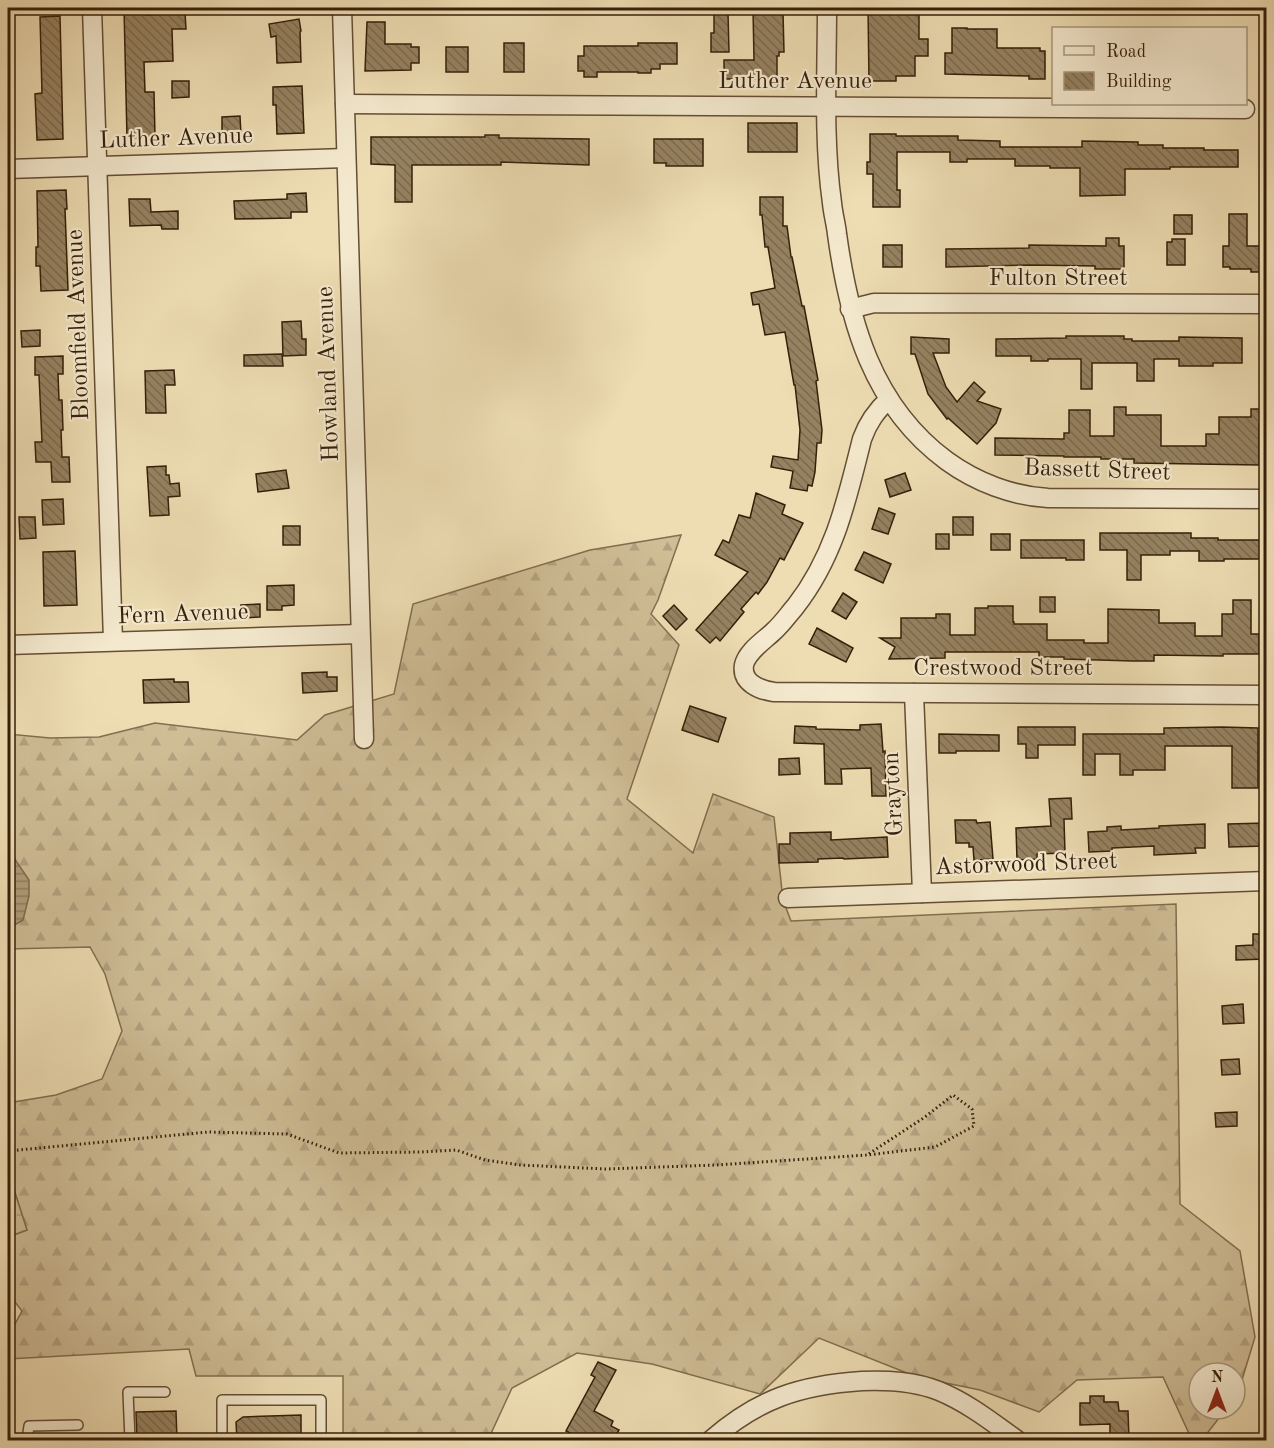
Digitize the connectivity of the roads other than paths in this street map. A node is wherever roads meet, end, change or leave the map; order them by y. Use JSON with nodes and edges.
{"nodes":[{"id":1,"x":92,"y":8,"type":"edge"},
{"id":2,"x":342,"y":8,"type":"edge"},
{"id":3,"x":827,"y":8,"type":"edge"},
{"id":4,"x":345,"y":104,"type":"junction"},
{"id":5,"x":827,"y":106,"type":"junction"},
{"id":6,"x":1245,"y":109,"type":"dead end"},
{"id":7,"x":346,"y":158,"type":"junction"},
{"id":8,"x":97,"y":166,"type":"junction"},
{"id":9,"x":8,"y":169,"type":"edge"},
{"id":10,"x":1266,"y":304,"type":"edge"},
{"id":11,"x":850,"y":309,"type":"junction"},
{"id":12,"x":889,"y":399,"type":"junction"},
{"id":13,"x":1266,"y":499,"type":"edge"},
{"id":14,"x":360,"y":634,"type":"junction"},
{"id":15,"x":113,"y":641,"type":"junction"},
{"id":16,"x":8,"y":645,"type":"edge"},
{"id":17,"x":914,"y":693,"type":"junction"},
{"id":18,"x":1266,"y":694,"type":"edge"},
{"id":19,"x":364,"y":739,"type":"dead end"},
{"id":20,"x":1266,"y":881,"type":"edge"},
{"id":21,"x":922,"y":893,"type":"junction"},
{"id":22,"x":788,"y":898,"type":"dead end"},
{"id":23,"x":165,"y":1392,"type":"dead end"},
{"id":24,"x":78,"y":1425,"type":"dead end"},
{"id":25,"x":27,"y":1440,"type":"edge"},
{"id":26,"x":129,"y":1440,"type":"edge"},
{"id":27,"x":222,"y":1440,"type":"edge"},
{"id":28,"x":321,"y":1440,"type":"edge"},
{"id":29,"x":711,"y":1440,"type":"edge"},
{"id":30,"x":1017,"y":1440,"type":"edge"}],
"edges":[{"from":1,"to":8,"type":"street","name":"Bloomfield Avenue"},
{"from":2,"to":4,"type":"street","name":"Howland Avenue"},
{"from":3,"to":5,"type":"street","name":"Bassett Street"},
{"from":4,"to":5,"type":"street","name":"Luther Avenue"},
{"from":4,"to":7,"type":"street","name":"Howland Avenue"},
{"from":5,"to":6,"type":"street","name":"Luther Avenue"},
{"from":5,"to":11,"type":"street","name":"Bassett Street"},
{"from":7,"to":8,"type":"street","name":"Luther Avenue"},
{"from":7,"to":14,"type":"street","name":"Howland Avenue"},
{"from":8,"to":9,"type":"street","name":"Luther Avenue"},
{"from":8,"to":15,"type":"street","name":"Bloomfield Avenue"},
{"from":10,"to":11,"type":"street","name":"Fulton Street"},
{"from":11,"to":12,"type":"street","name":"Bassett Street"},
{"from":12,"to":13,"type":"street","name":"Bassett Street"},
{"from":12,"to":17,"type":"street","name":"Crestwood Street"},
{"from":14,"to":15,"type":"street","name":"Fern Avenue"},
{"from":14,"to":19,"type":"street","name":"Howland Avenue"},
{"from":15,"to":16,"type":"street","name":"Fern Avenue"},
{"from":17,"to":18,"type":"street","name":"Crestwood Street"},
{"from":17,"to":21,"type":"street","name":"Grayton"},
{"from":20,"to":21,"type":"street","name":"Astorwood Street"},
{"from":21,"to":22,"type":"street","name":"Astorwood Street"},
{"from":23,"to":26,"type":"lane"},
{"from":24,"to":25,"type":"lane"},
{"from":27,"to":28,"type":"lane"},
{"from":29,"to":30,"type":"street"}]}
